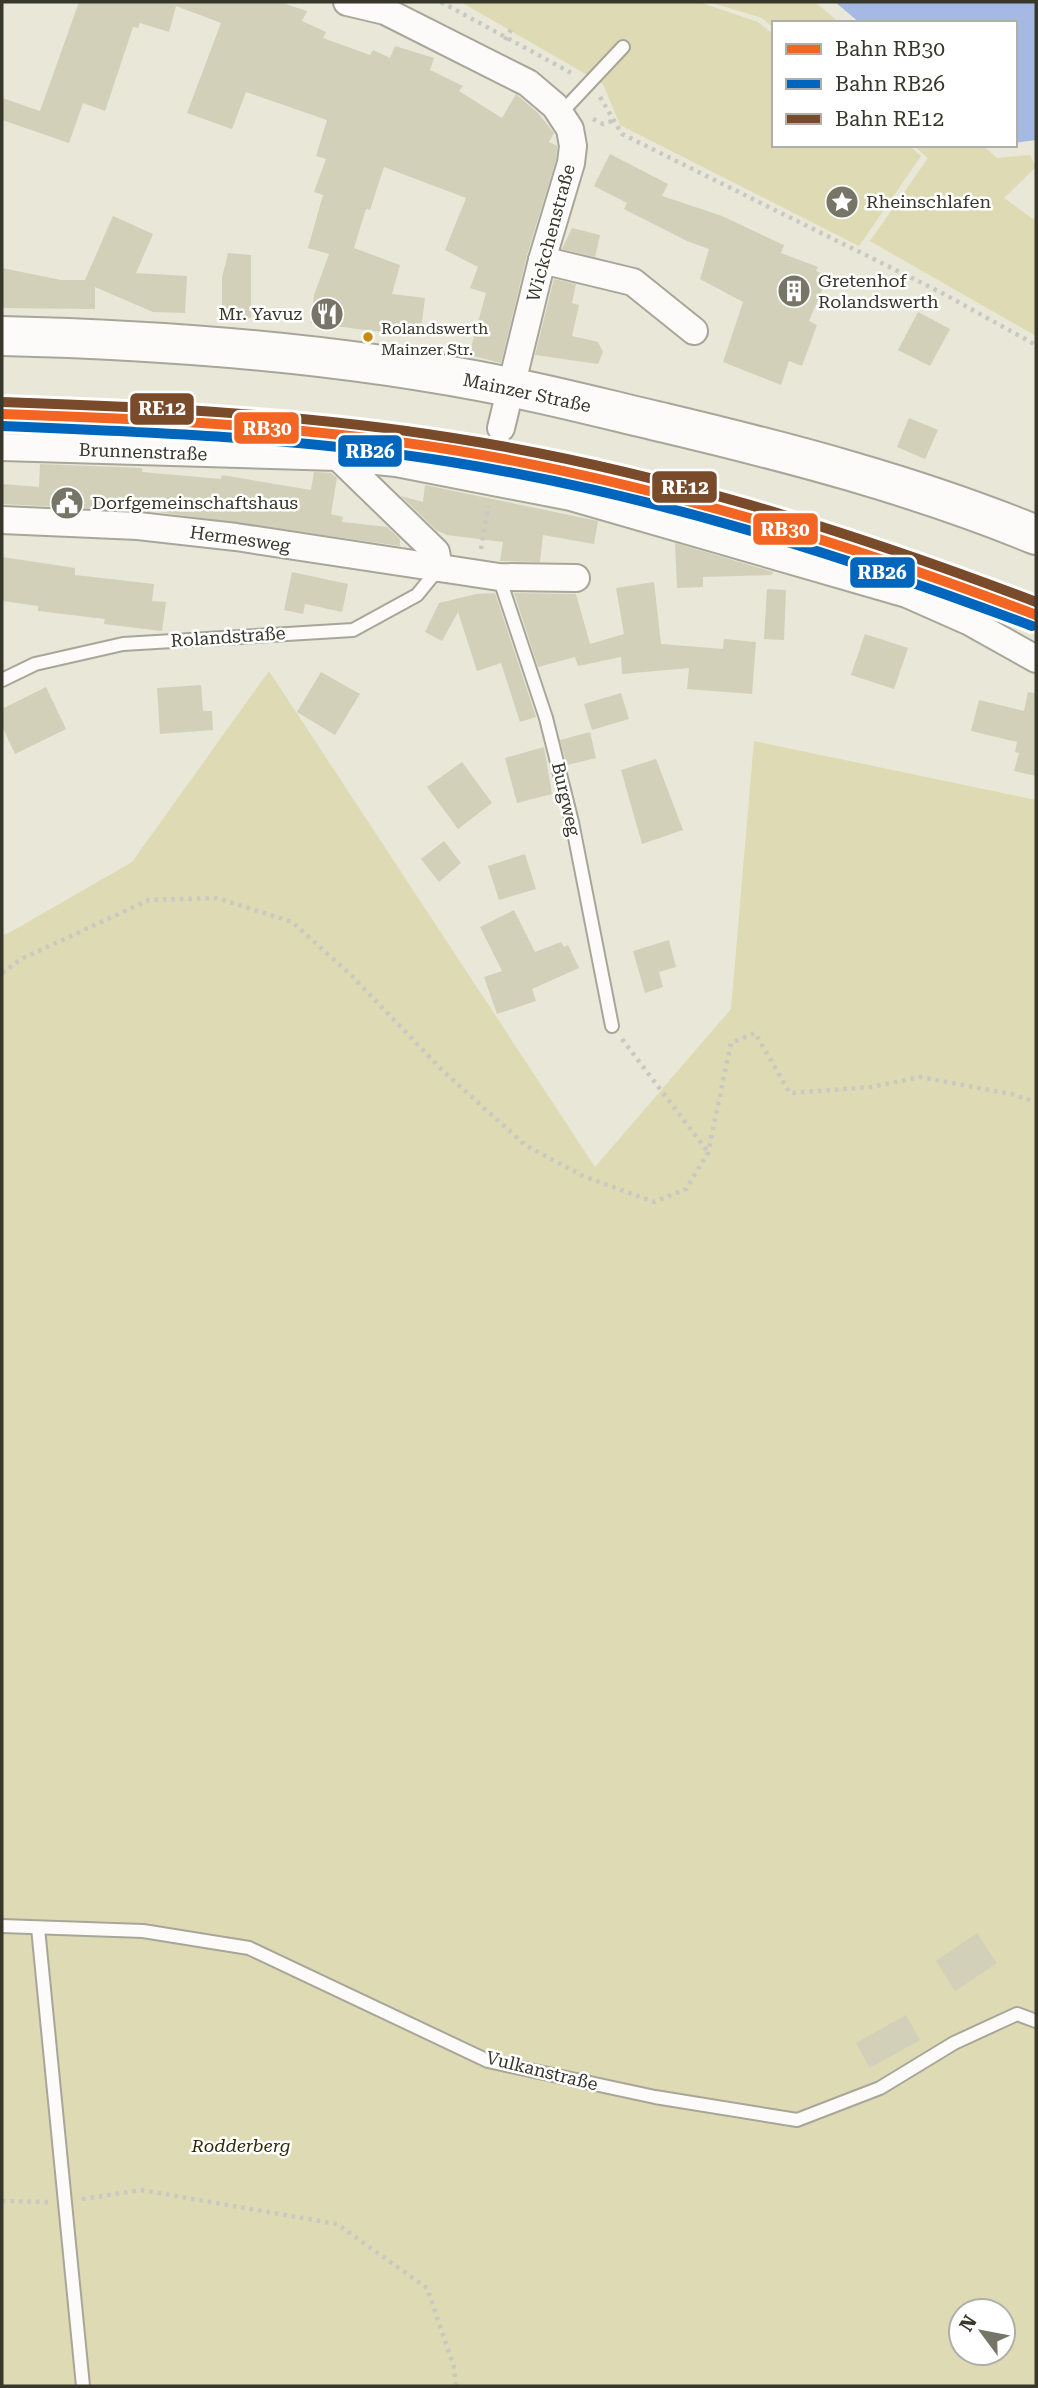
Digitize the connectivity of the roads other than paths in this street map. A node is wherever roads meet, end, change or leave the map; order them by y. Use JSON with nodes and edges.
{"nodes":[{"id":1,"x":356,"y":2,"type":"edge"},
{"id":2,"x":623,"y":47,"type":"dead end"},
{"id":3,"x":561,"y":113,"type":"junction"},
{"id":4,"x":542,"y":260,"type":"junction"},
{"id":5,"x":694,"y":331,"type":"dead end"},
{"id":6,"x":2,"y":335,"type":"edge"},
{"id":7,"x":510,"y":387,"type":"junction"},
{"id":8,"x":501,"y":428,"type":"tunnel mouth"},
{"id":9,"x":2,"y":447,"type":"edge"},
{"id":10,"x":338,"y":457,"type":"junction"},
{"id":11,"x":2,"y":520,"type":"edge"},
{"id":12,"x":1036,"y":536,"type":"edge"},
{"id":13,"x":439,"y":568,"type":"junction"},
{"id":14,"x":488,"y":575,"type":"junction"},
{"id":15,"x":576,"y":578,"type":"dead end"},
{"id":16,"x":1036,"y":659,"type":"edge"},
{"id":17,"x":2,"y":680,"type":"edge"},
{"id":18,"x":612,"y":1026,"type":"road end"},
{"id":19,"x":2,"y":1926,"type":"edge"},
{"id":20,"x":38,"y":1928,"type":"junction"},
{"id":21,"x":1036,"y":2021,"type":"edge"},
{"id":22,"x":83,"y":2386,"type":"edge"}],
"edges":[{"from":1,"to":3,"type":"street","name":"Wickchenstraße"},
{"from":2,"to":3,"type":"lane"},
{"from":3,"to":4,"type":"street","name":"Wickchenstraße"},
{"from":4,"to":5,"type":"street"},
{"from":4,"to":7,"type":"street","name":"Wickchenstraße"},
{"from":6,"to":7,"type":"main road","name":"Mainzer Straße"},
{"from":7,"to":8,"type":"street","name":"Wickchenstraße"},
{"from":7,"to":12,"type":"main road","name":"Mainzer Straße"},
{"from":9,"to":10,"type":"street","name":"Brunnenstraße"},
{"from":10,"to":13,"type":"street"},
{"from":10,"to":16,"type":"street","name":"Brunnenstraße"},
{"from":11,"to":13,"type":"street","name":"Hermesweg"},
{"from":13,"to":14,"type":"street","name":"Hermesweg"},
{"from":13,"to":17,"type":"lane","name":"Rolandstraße"},
{"from":14,"to":15,"type":"street","name":"Hermesweg"},
{"from":14,"to":18,"type":"lane","name":"Burgweg"},
{"from":19,"to":20,"type":"lane","name":"Vulkanstraße"},
{"from":20,"to":21,"type":"lane","name":"Vulkanstraße"},
{"from":20,"to":22,"type":"lane"}]}
